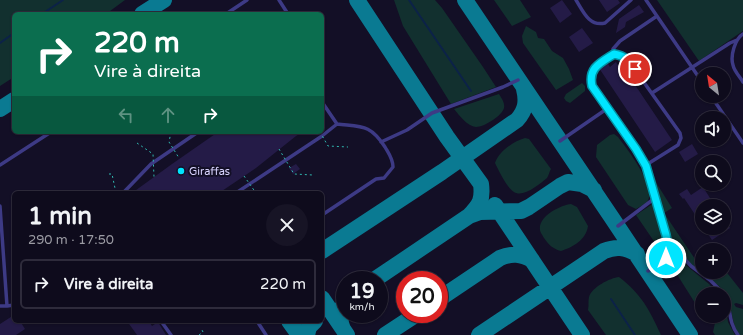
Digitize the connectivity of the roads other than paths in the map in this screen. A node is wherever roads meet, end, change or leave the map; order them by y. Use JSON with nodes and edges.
{"nodes":[{"id":1,"x":247,"y":0,"type":"edge"},
{"id":2,"x":279,"y":0,"type":"edge"},
{"id":3,"x":576,"y":0,"type":"edge"},
{"id":4,"x":631,"y":0,"type":"edge"},
{"id":5,"x":646,"y":0,"type":"edge"},
{"id":6,"x":229,"y":12,"type":"edge"},
{"id":7,"x":287,"y":12,"type":"edge"},
{"id":8,"x":657,"y":16,"type":"junction"},
{"id":9,"x":743,"y":34,"type":"edge"},
{"id":10,"x":737,"y":40,"type":"junction"},
{"id":11,"x":614,"y":54,"type":"junction"},
{"id":12,"x":692,"y":68,"type":"junction"},
{"id":13,"x":695,"y":72,"type":"edge"},
{"id":14,"x":518,"y":80,"type":"dead end"},
{"id":15,"x":743,"y":82,"type":"edge"},
{"id":16,"x":652,"y":93,"type":"junction"},
{"id":17,"x":716,"y":103,"type":"edge"},
{"id":18,"x":324,"y":105,"type":"edge"},
{"id":19,"x":608,"y":108,"type":"junction"},
{"id":20,"x":337,"y":124,"type":"junction"},
{"id":21,"x":48,"y":134,"type":"edge"},
{"id":22,"x":195,"y":134,"type":"edge"},
{"id":23,"x":560,"y":141,"type":"dead end"},
{"id":24,"x":381,"y":142,"type":"junction"},
{"id":25,"x":743,"y":143,"type":"edge"},
{"id":26,"x":0,"y":165,"type":"edge"},
{"id":27,"x":646,"y":166,"type":"junction"},
{"id":28,"x":125,"y":191,"type":"edge"},
{"id":29,"x":239,"y":191,"type":"edge"},
{"id":30,"x":655,"y":198,"type":"junction"},
{"id":31,"x":0,"y":206,"type":"edge"},
{"id":32,"x":324,"y":214,"type":"edge"},
{"id":33,"x":618,"y":226,"type":"dead end"},
{"id":34,"x":666,"y":240,"type":"junction"},
{"id":35,"x":648,"y":271,"type":"dead end"},
{"id":36,"x":717,"y":287,"type":"edge"},
{"id":37,"x":12,"y":305,"type":"edge"},
{"id":38,"x":0,"y":306,"type":"edge"},
{"id":39,"x":8,"y":306,"type":"junction"},
{"id":40,"x":731,"y":318,"type":"edge"},
{"id":41,"x":162,"y":323,"type":"edge"},
{"id":42,"x":258,"y":323,"type":"edge"},
{"id":43,"x":171,"y":335,"type":"edge"},
{"id":44,"x":266,"y":335,"type":"edge"},
{"id":45,"x":738,"y":335,"type":"edge"}],
"edges":[{"from":1,"to":6,"type":"lane"},
{"from":2,"to":7,"type":"lane"},
{"from":3,"to":4,"type":"lane"},
{"from":5,"to":8,"type":"lane"},
{"from":8,"to":11,"type":"lane"},
{"from":8,"to":12,"type":"lane"},
{"from":9,"to":10,"type":"lane"},
{"from":10,"to":12,"type":"lane"},
{"from":10,"to":15,"type":"lane"},
{"from":11,"to":16,"type":"lane"},
{"from":11,"to":19,"type":"lane"},
{"from":12,"to":13,"type":"lane"},
{"from":12,"to":16,"type":"lane"},
{"from":14,"to":24,"type":"lane"},
{"from":16,"to":27,"type":"lane"},
{"from":17,"to":25,"type":"lane"},
{"from":18,"to":20,"type":"lane"},
{"from":19,"to":23,"type":"lane"},
{"from":19,"to":27,"type":"lane"},
{"from":20,"to":24,"type":"lane"},
{"from":20,"to":29,"type":"lane"},
{"from":21,"to":26,"type":"lane"},
{"from":22,"to":28,"type":"lane"},
{"from":24,"to":32,"type":"lane"},
{"from":27,"to":30,"type":"lane"},
{"from":30,"to":33,"type":"lane"},
{"from":30,"to":34,"type":"lane"},
{"from":31,"to":39,"type":"lane"},
{"from":34,"to":35,"type":"lane"},
{"from":34,"to":36,"type":"lane"},
{"from":37,"to":39,"type":"lane"},
{"from":38,"to":39,"type":"lane"},
{"from":40,"to":45,"type":"lane"},
{"from":41,"to":43,"type":"lane"},
{"from":42,"to":44,"type":"lane"}]}
